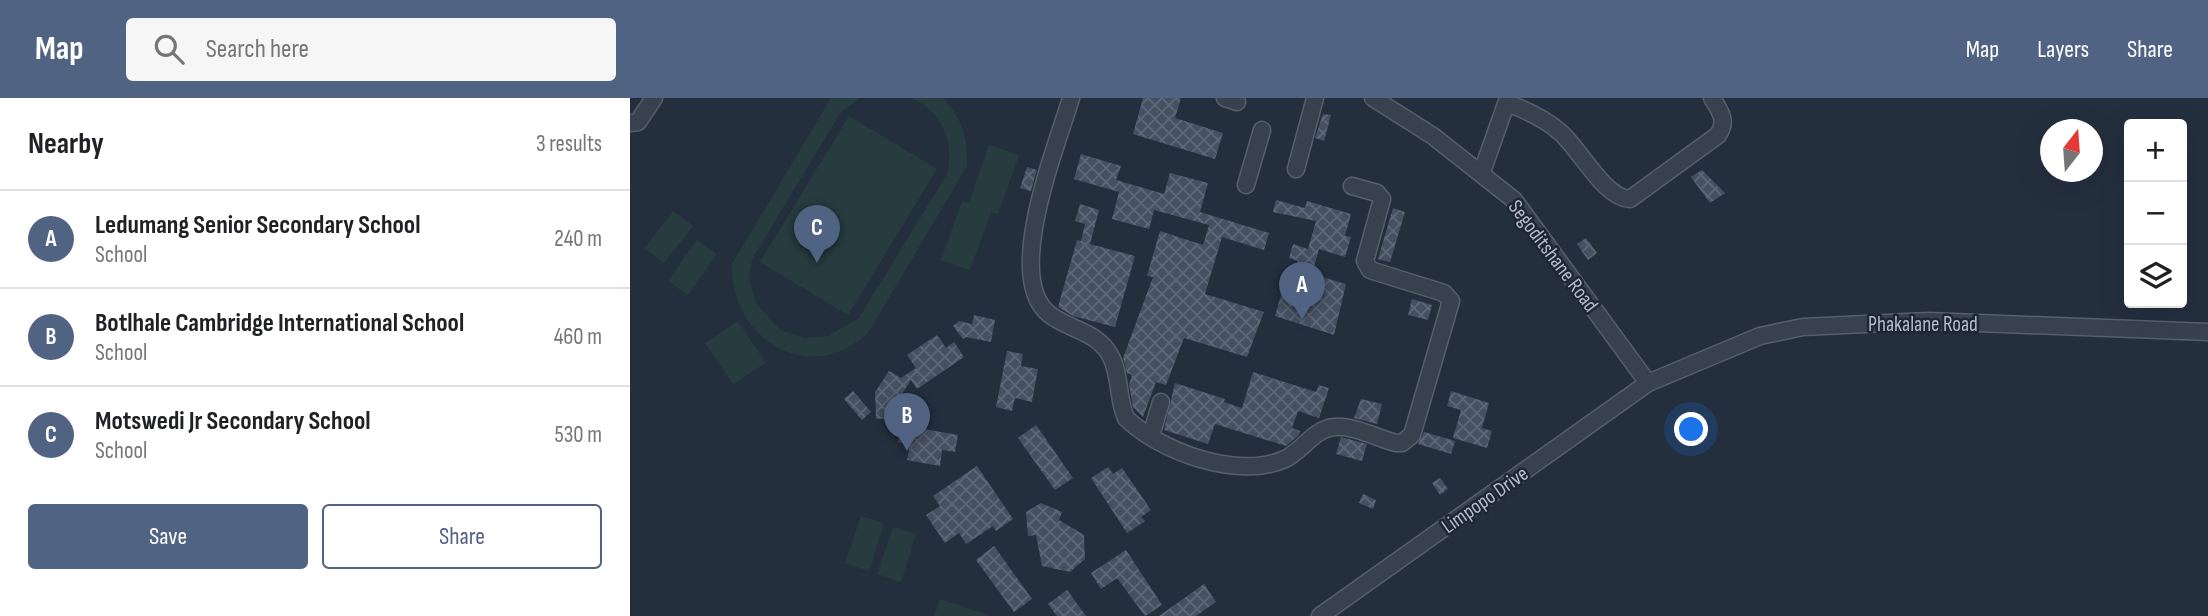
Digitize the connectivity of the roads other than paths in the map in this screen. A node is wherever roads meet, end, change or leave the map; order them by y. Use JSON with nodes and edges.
{"nodes":[{"id":1,"x":654,"y":98,"type":"edge"},
{"id":2,"x":1071,"y":98,"type":"edge"},
{"id":3,"x":1315,"y":98,"type":"edge"},
{"id":4,"x":1373,"y":98,"type":"edge"},
{"id":5,"x":1712,"y":98,"type":"edge"},
{"id":6,"x":1508,"y":100,"type":"edge"},
{"id":7,"x":630,"y":123,"type":"edge"},
{"id":8,"x":1262,"y":130,"type":"dead end"},
{"id":9,"x":1297,"y":169,"type":"dead end"},
{"id":10,"x":1482,"y":172,"type":"junction"},
{"id":11,"x":1246,"y":184,"type":"dead end"},
{"id":12,"x":1352,"y":186,"type":"dead end"},
{"id":13,"x":2208,"y":332,"type":"edge"},
{"id":14,"x":1648,"y":383,"type":"junction"},
{"id":15,"x":1161,"y":402,"type":"dead end"},
{"id":16,"x":1151,"y":436,"type":"junction"},
{"id":17,"x":1321,"y":616,"type":"edge"}],
"edges":[{"from":1,"to":7,"type":"street"},
{"from":2,"to":16,"type":"street"},
{"from":3,"to":9,"type":"street"},
{"from":4,"to":10,"type":"street","name":"Segoditshane Road"},
{"from":5,"to":6,"type":"street"},
{"from":6,"to":10,"type":"street"},
{"from":8,"to":11,"type":"street"},
{"from":10,"to":14,"type":"street","name":"Segoditshane Road"},
{"from":12,"to":16,"type":"street"},
{"from":13,"to":14,"type":"street","name":"Phakalane Road"},
{"from":14,"to":17,"type":"street","name":"Limpopo Drive"},
{"from":15,"to":16,"type":"street"}]}
